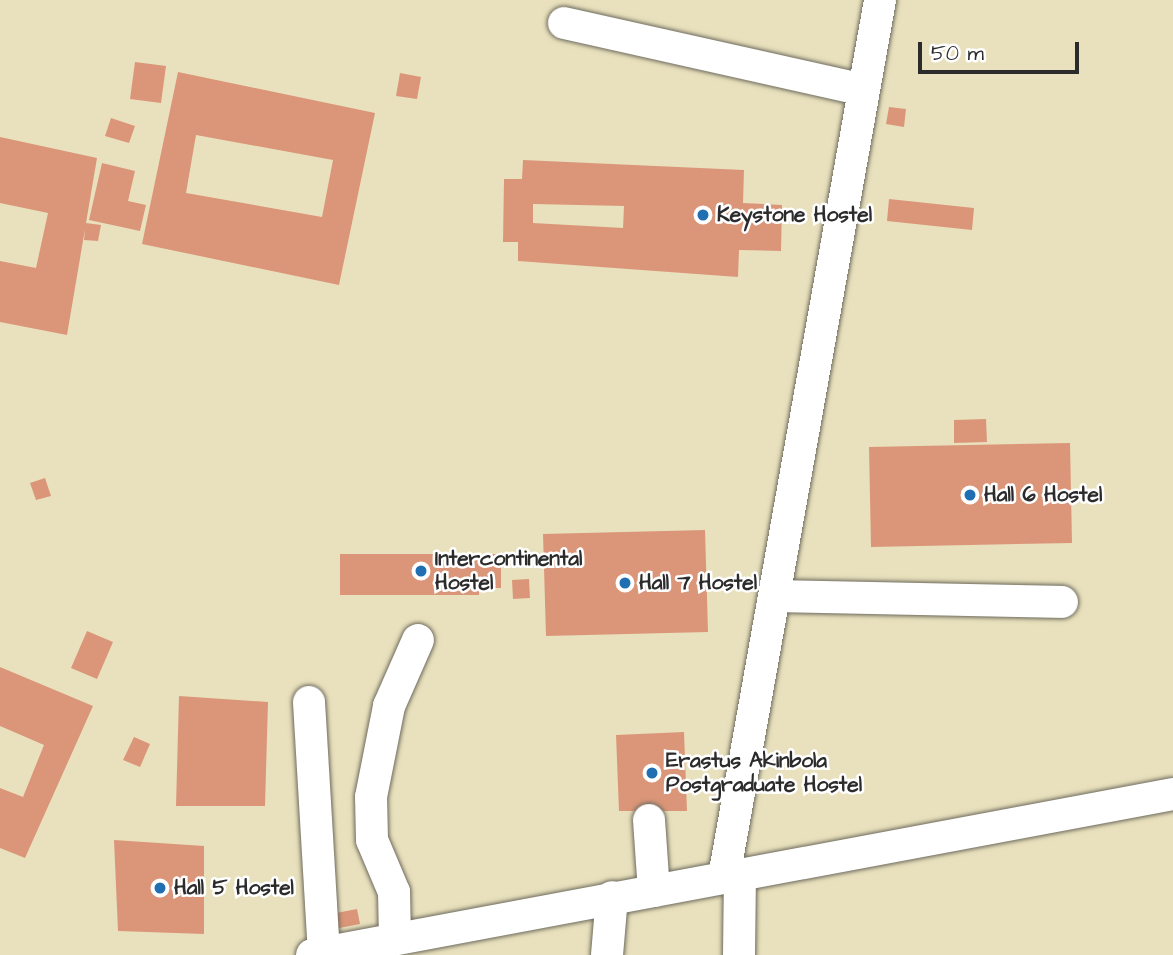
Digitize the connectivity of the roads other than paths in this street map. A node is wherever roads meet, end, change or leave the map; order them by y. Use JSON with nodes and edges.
{"nodes":[{"id":1,"x":880,"y":0,"type":"edge"},
{"id":2,"x":564,"y":23,"type":"dead end"},
{"id":3,"x":864,"y":90,"type":"junction"},
{"id":4,"x":778,"y":596,"type":"junction"},
{"id":5,"x":1062,"y":602,"type":"dead end"},
{"id":6,"x":418,"y":640,"type":"dead end"},
{"id":7,"x":309,"y":702,"type":"dead end"},
{"id":8,"x":1173,"y":794,"type":"edge"},
{"id":9,"x":649,"y":820,"type":"dead end"},
{"id":10,"x":732,"y":876,"type":"junction"},
{"id":11,"x":654,"y":891,"type":"junction"},
{"id":12,"x":612,"y":897,"type":"junction"},
{"id":13,"x":396,"y":939,"type":"junction"},
{"id":14,"x":318,"y":954,"type":"edge"},
{"id":15,"x":607,"y":955,"type":"edge"},
{"id":16,"x":739,"y":955,"type":"edge"}],
"edges":[{"from":1,"to":3,"type":"street"},
{"from":2,"to":3,"type":"street"},
{"from":3,"to":4,"type":"street"},
{"from":4,"to":5,"type":"street"},
{"from":4,"to":10,"type":"street"},
{"from":6,"to":13,"type":"street"},
{"from":7,"to":14,"type":"street"},
{"from":8,"to":10,"type":"street"},
{"from":9,"to":11,"type":"street"},
{"from":10,"to":11,"type":"street"},
{"from":10,"to":16,"type":"street"},
{"from":11,"to":12,"type":"street"},
{"from":12,"to":13,"type":"street"},
{"from":12,"to":15,"type":"street"},
{"from":13,"to":14,"type":"street"}]}
